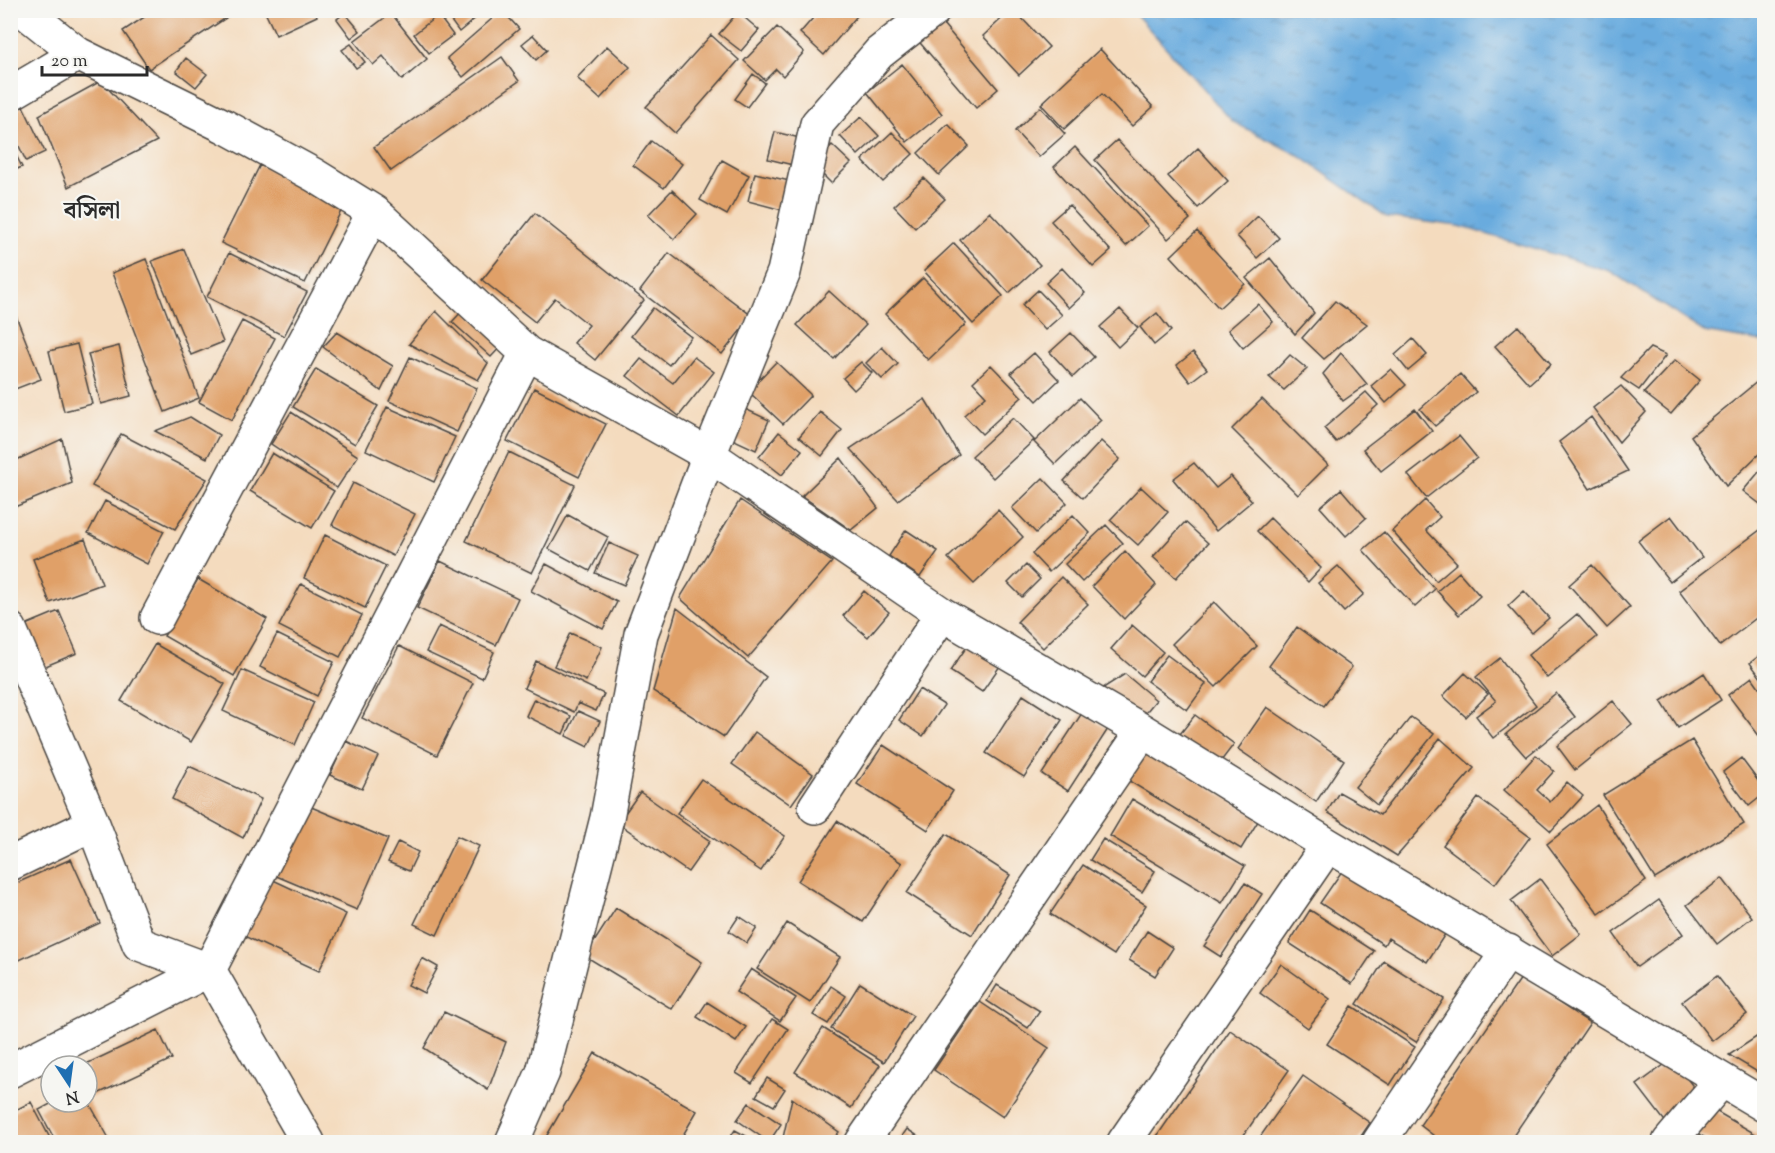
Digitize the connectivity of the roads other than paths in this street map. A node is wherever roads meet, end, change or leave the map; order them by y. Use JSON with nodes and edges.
{"nodes":[{"id":1,"x":23,"y":10,"type":"edge"},
{"id":2,"x":916,"y":16,"type":"edge"},
{"id":3,"x":78,"y":54,"type":"junction"},
{"id":4,"x":10,"y":94,"type":"edge"},
{"id":5,"x":374,"y":212,"type":"junction"},
{"id":6,"x":527,"y":353,"type":"junction"},
{"id":7,"x":709,"y":455,"type":"junction"},
{"id":8,"x":942,"y":614,"type":"junction"},
{"id":9,"x":157,"y":618,"type":"dead end"},
{"id":10,"x":10,"y":629,"type":"edge"},
{"id":11,"x":1143,"y":731,"type":"junction"},
{"id":12,"x":815,"y":807,"type":"dead end"},
{"id":13,"x":93,"y":824,"type":"junction"},
{"id":14,"x":1328,"y":845,"type":"junction"},
{"id":15,"x":10,"y":864,"type":"edge"},
{"id":16,"x":1508,"y":951,"type":"junction"},
{"id":17,"x":209,"y":970,"type":"junction"},
{"id":18,"x":10,"y":1071,"type":"edge"},
{"id":19,"x":1721,"y":1080,"type":"junction"},
{"id":20,"x":1764,"y":1105,"type":"edge"},
{"id":21,"x":308,"y":1143,"type":"edge"},
{"id":22,"x":512,"y":1143,"type":"edge"},
{"id":23,"x":862,"y":1143,"type":"edge"},
{"id":24,"x":1124,"y":1143,"type":"edge"},
{"id":25,"x":1379,"y":1143,"type":"edge"},
{"id":26,"x":1669,"y":1143,"type":"edge"}],
"edges":[{"from":1,"to":3,"type":"street"},
{"from":2,"to":7,"type":"street"},
{"from":3,"to":4,"type":"street"},
{"from":3,"to":5,"type":"street"},
{"from":5,"to":6,"type":"street"},
{"from":5,"to":9,"type":"street"},
{"from":6,"to":7,"type":"street"},
{"from":6,"to":17,"type":"street"},
{"from":7,"to":8,"type":"street"},
{"from":7,"to":22,"type":"street"},
{"from":8,"to":11,"type":"street"},
{"from":8,"to":12,"type":"street"},
{"from":10,"to":13,"type":"street"},
{"from":11,"to":14,"type":"street"},
{"from":11,"to":23,"type":"street"},
{"from":13,"to":15,"type":"street"},
{"from":13,"to":17,"type":"street"},
{"from":14,"to":16,"type":"street"},
{"from":14,"to":24,"type":"street"},
{"from":16,"to":19,"type":"street"},
{"from":16,"to":25,"type":"street"},
{"from":17,"to":18,"type":"street"},
{"from":17,"to":21,"type":"street"},
{"from":19,"to":20,"type":"street"},
{"from":19,"to":26,"type":"street"}]}
